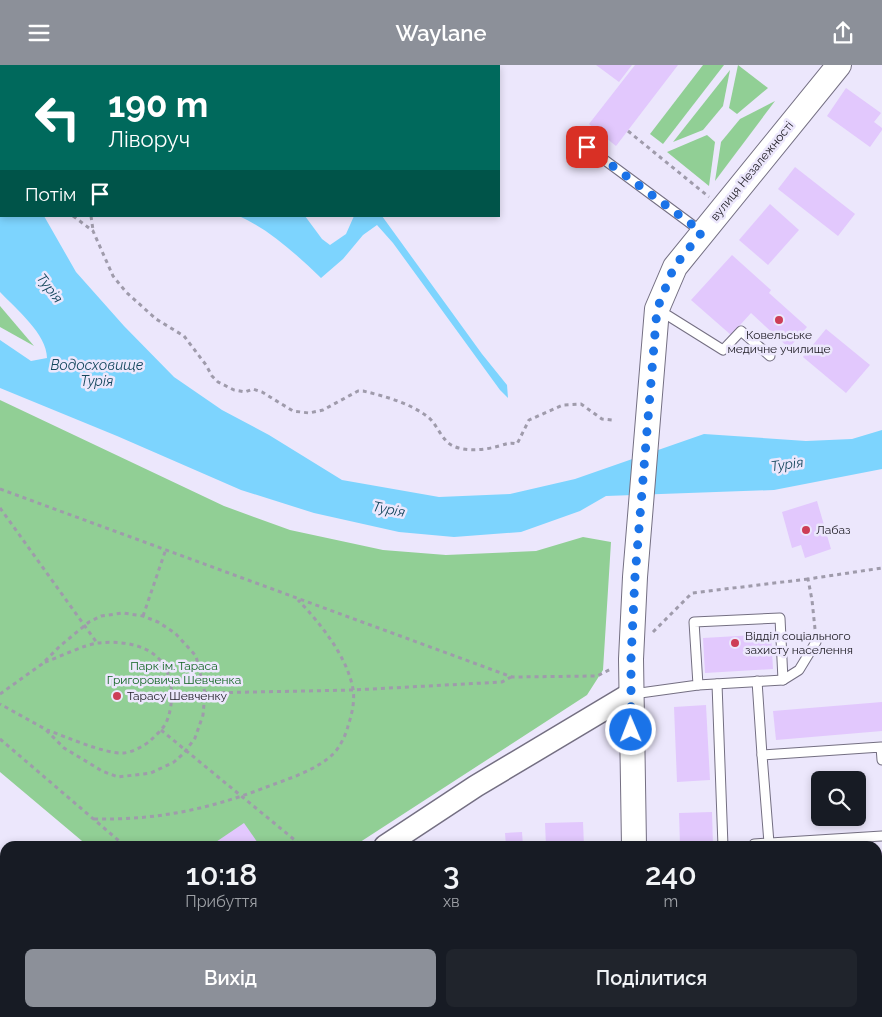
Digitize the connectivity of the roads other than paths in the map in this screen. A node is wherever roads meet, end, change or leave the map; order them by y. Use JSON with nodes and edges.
{"nodes":[{"id":1,"x":839,"y":65,"type":"edge"},
{"id":2,"x":587,"y":147,"type":"dead end"},
{"id":3,"x":702,"y":232,"type":"junction"},
{"id":4,"x":657,"y":309,"type":"junction"},
{"id":5,"x":770,"y":356,"type":"dead end"},
{"id":6,"x":816,"y":642,"type":"road end"},
{"id":7,"x":783,"y":680,"type":"junction"},
{"id":8,"x":757,"y":681,"type":"junction"},
{"id":9,"x":717,"y":684,"type":"junction"},
{"id":10,"x":698,"y":685,"type":"junction"},
{"id":11,"x":630,"y":694,"type":"junction"},
{"id":12,"x":762,"y":755,"type":"junction"},
{"id":13,"x":882,"y":760,"type":"edge"},
{"id":14,"x":882,"y":836,"type":"edge"},
{"id":15,"x":393,"y":841,"type":"edge"},
{"id":16,"x":634,"y":841,"type":"edge"},
{"id":17,"x":723,"y":841,"type":"edge"},
{"id":18,"x":769,"y":841,"type":"edge"},
{"id":19,"x":801,"y":841,"type":"edge"}],
"edges":[{"from":1,"to":3,"type":"main road","name":"вулиця Незалежності"},
{"from":2,"to":3,"type":"lane"},
{"from":3,"to":4,"type":"main road","name":"вулиця Незалежності"},
{"from":4,"to":5,"type":"lane"},
{"from":4,"to":11,"type":"main road","name":"вулиця Незалежності"},
{"from":6,"to":7,"type":"lane"},
{"from":7,"to":8,"type":"lane"},
{"from":7,"to":10,"type":"lane"},
{"from":8,"to":9,"type":"lane"},
{"from":8,"to":12,"type":"lane"},
{"from":9,"to":10,"type":"lane"},
{"from":9,"to":17,"type":"lane"},
{"from":10,"to":11,"type":"lane"},
{"from":11,"to":15,"type":"street"},
{"from":11,"to":16,"type":"main road","name":"вулиця Незалежності"},
{"from":12,"to":13,"type":"lane"},
{"from":12,"to":18,"type":"lane"},
{"from":14,"to":19,"type":"lane"}]}
